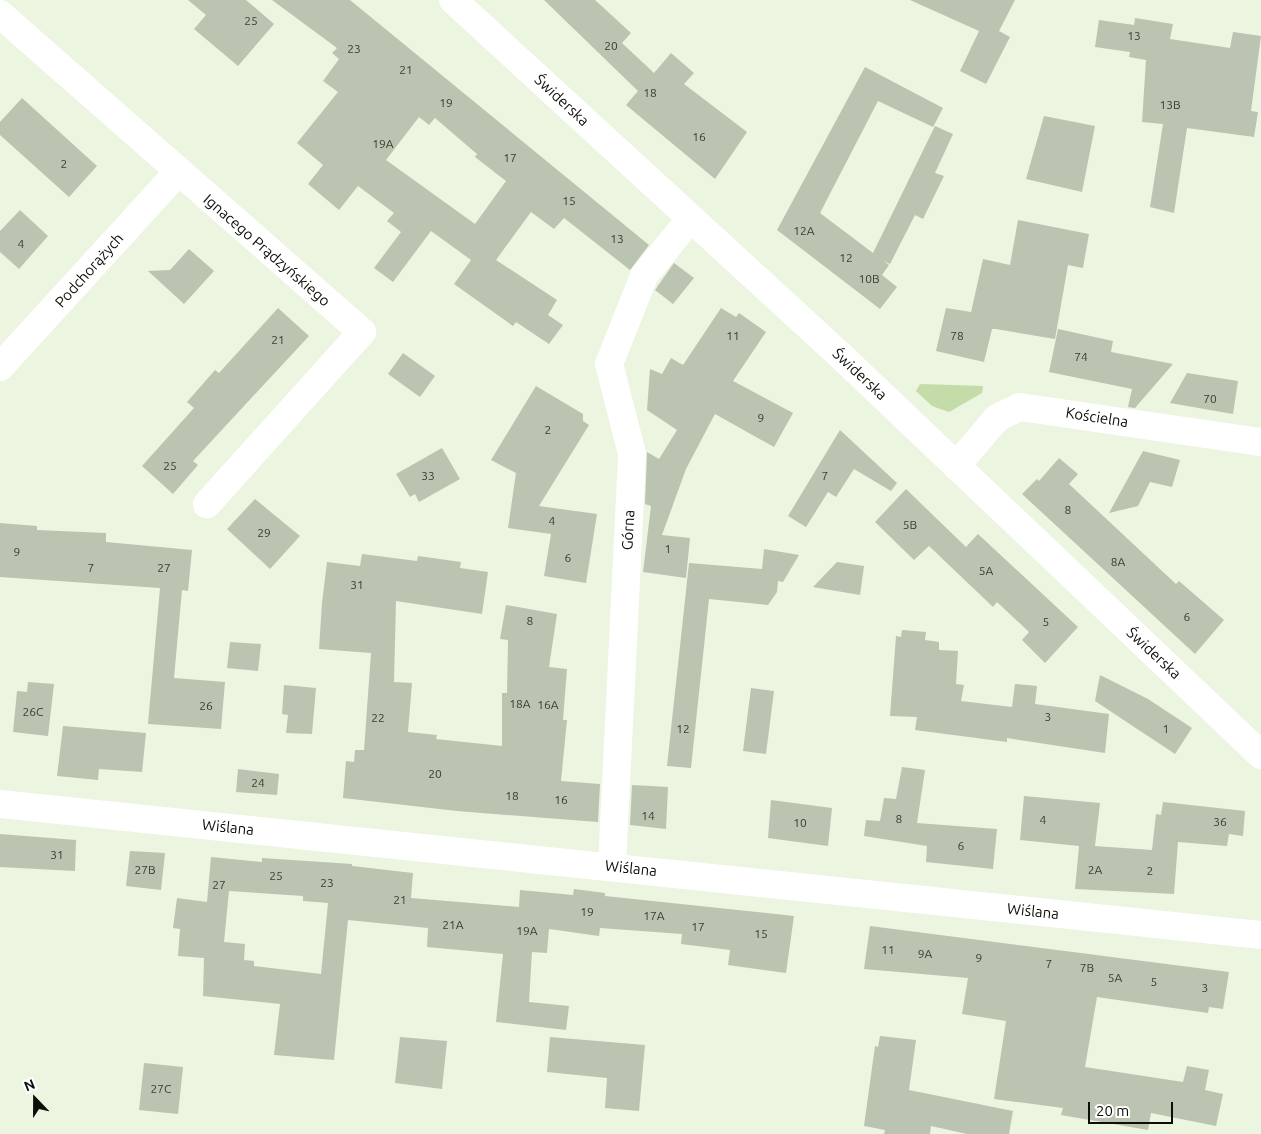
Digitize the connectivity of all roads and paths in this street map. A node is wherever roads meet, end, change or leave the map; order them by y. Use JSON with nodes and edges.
{"nodes":[{"id":1,"x":453,"y":0,"type":"edge"},
{"id":2,"x":0,"y":14,"type":"edge"},
{"id":3,"x":177,"y":173,"type":"junction"},
{"id":4,"x":690,"y":219,"type":"junction"},
{"id":5,"x":0,"y":367,"type":"edge"},
{"id":6,"x":1261,"y":442,"type":"edge"},
{"id":7,"x":956,"y":466,"type":"junction"},
{"id":8,"x":207,"y":504,"type":"dead end"},
{"id":9,"x":1261,"y":755,"type":"edge"},
{"id":10,"x":0,"y":804,"type":"edge"},
{"id":11,"x":612,"y":866,"type":"junction"},
{"id":12,"x":1261,"y":934,"type":"edge"}],
"edges":[{"from":1,"to":4,"type":"street","name":"Świderska"},
{"from":2,"to":3,"type":"street","name":"Ignacego Prądzyńskiego"},
{"from":3,"to":5,"type":"street","name":"Podchorążych"},
{"from":3,"to":8,"type":"street","name":"Ignacego Prądzyńskiego"},
{"from":4,"to":7,"type":"street","name":"Świderska"},
{"from":4,"to":11,"type":"street","name":"Górna"},
{"from":6,"to":7,"type":"street","name":"Kościelna"},
{"from":7,"to":9,"type":"street","name":"Świderska"},
{"from":10,"to":11,"type":"street","name":"Wiślana"},
{"from":11,"to":12,"type":"street","name":"Wiślana"}]}
